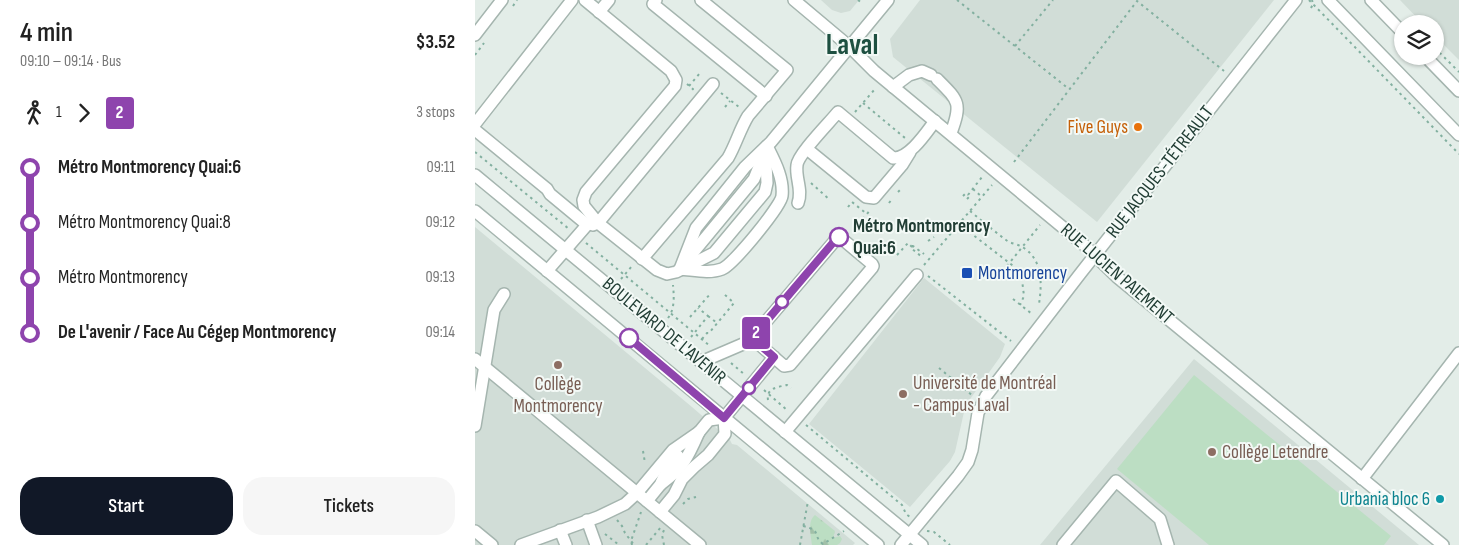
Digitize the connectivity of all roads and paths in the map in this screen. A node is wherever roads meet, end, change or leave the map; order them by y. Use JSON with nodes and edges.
{"nodes":[{"id":1,"x":502,"y":0,"type":"edge"},
{"id":2,"x":572,"y":0,"type":"edge"},
{"id":3,"x":585,"y":0,"type":"edge"},
{"id":4,"x":609,"y":0,"type":"edge"},
{"id":5,"x":656,"y":0,"type":"edge"},
{"id":6,"x":701,"y":0,"type":"edge"},
{"id":7,"x":794,"y":0,"type":"edge"},
{"id":8,"x":858,"y":0,"type":"edge"},
{"id":9,"x":888,"y":0,"type":"edge"},
{"id":10,"x":957,"y":0,"type":"edge"},
{"id":11,"x":1053,"y":0,"type":"edge"},
{"id":12,"x":1296,"y":0,"type":"edge"},
{"id":13,"x":1309,"y":0,"type":"edge"},
{"id":14,"x":1313,"y":0,"type":"edge"},
{"id":15,"x":1328,"y":0,"type":"edge"},
{"id":16,"x":1371,"y":0,"type":"edge"},
{"id":17,"x":1137,"y":1,"type":"edge"},
{"id":18,"x":863,"y":4,"type":"dead end"},
{"id":19,"x":1313,"y":4,"type":"junction"},
{"id":20,"x":1311,"y":8,"type":"dead end"},
{"id":21,"x":599,"y":12,"type":"junction"},
{"id":22,"x":1394,"y":24,"type":"edge"},
{"id":23,"x":475,"y":35,"type":"edge"},
{"id":24,"x":1015,"y":46,"type":"junction"},
{"id":25,"x":850,"y":47,"type":"junction"},
{"id":26,"x":1444,"y":57,"type":"edge"},
{"id":27,"x":1434,"y":65,"type":"edge"},
{"id":28,"x":1459,"y":72,"type":"edge"},
{"id":29,"x":700,"y":73,"type":"dead end"},
{"id":30,"x":1230,"y":76,"type":"dead end"},
{"id":31,"x":689,"y":86,"type":"dead end"},
{"id":32,"x":716,"y":87,"type":"joint"},
{"id":33,"x":893,"y":87,"type":"junction"},
{"id":34,"x":875,"y":89,"type":"dead end"},
{"id":35,"x":1070,"y":89,"type":"junction"},
{"id":36,"x":1459,"y":91,"type":"edge"},
{"id":37,"x":766,"y":96,"type":"junction"},
{"id":38,"x":730,"y":100,"type":"junction"},
{"id":39,"x":863,"y":103,"type":"junction"},
{"id":40,"x":725,"y":107,"type":"dead end"},
{"id":41,"x":742,"y":110,"type":"dead end"},
{"id":42,"x":853,"y":114,"type":"dead end"},
{"id":43,"x":935,"y":121,"type":"junction"},
{"id":44,"x":475,"y":124,"type":"edge"},
{"id":45,"x":475,"y":130,"type":"edge"},
{"id":46,"x":951,"y":133,"type":"junction"},
{"id":47,"x":1459,"y":135,"type":"edge"},
{"id":48,"x":910,"y":145,"type":"junction"},
{"id":49,"x":767,"y":146,"type":"junction"},
{"id":50,"x":807,"y":148,"type":"junction"},
{"id":51,"x":475,"y":152,"type":"edge"},
{"id":52,"x":1459,"y":154,"type":"edge"},
{"id":53,"x":490,"y":156,"type":"dead end"},
{"id":54,"x":486,"y":161,"type":"junction"},
{"id":55,"x":1014,"y":162,"type":"dead end"},
{"id":56,"x":483,"y":165,"type":"dead end"},
{"id":57,"x":475,"y":175,"type":"edge"},
{"id":58,"x":982,"y":177,"type":"dead end"},
{"id":59,"x":807,"y":180,"type":"dead end"},
{"id":60,"x":992,"y":185,"type":"dead end"},
{"id":61,"x":973,"y":189,"type":"junction"},
{"id":62,"x":543,"y":193,"type":"junction"},
{"id":63,"x":968,"y":194,"type":"junction"},
{"id":64,"x":963,"y":196,"type":"dead end"},
{"id":65,"x":982,"y":197,"type":"junction"},
{"id":66,"x":892,"y":199,"type":"dead end"},
{"id":67,"x":967,"y":199,"type":"dead end"},
{"id":68,"x":830,"y":200,"type":"dead end"},
{"id":69,"x":536,"y":202,"type":"junction"},
{"id":70,"x":798,"y":203,"type":"dead end"},
{"id":71,"x":873,"y":203,"type":"junction"},
{"id":72,"x":889,"y":203,"type":"dead end"},
{"id":73,"x":532,"y":206,"type":"dead end"},
{"id":74,"x":847,"y":207,"type":"dead end"},
{"id":75,"x":475,"y":211,"type":"edge"},
{"id":76,"x":970,"y":211,"type":"junction"},
{"id":77,"x":867,"y":214,"type":"junction"},
{"id":78,"x":863,"y":219,"type":"dead end"},
{"id":79,"x":592,"y":224,"type":"junction"},
{"id":80,"x":877,"y":224,"type":"dead end"},
{"id":81,"x":959,"y":224,"type":"junction"},
{"id":82,"x":1040,"y":225,"type":"dead end"},
{"id":83,"x":874,"y":228,"type":"dead end"},
{"id":84,"x":571,"y":231,"type":"dead end"},
{"id":85,"x":934,"y":237,"type":"dead end"},
{"id":86,"x":583,"y":240,"type":"dead end"},
{"id":87,"x":928,"y":241,"type":"dead end"},
{"id":88,"x":1023,"y":247,"type":"junction"},
{"id":89,"x":565,"y":249,"type":"junction"},
{"id":90,"x":897,"y":255,"type":"dead end"},
{"id":91,"x":1095,"y":255,"type":"junction"},
{"id":92,"x":923,"y":256,"type":"dead end"},
{"id":93,"x":642,"y":259,"type":"junction"},
{"id":94,"x":1010,"y":263,"type":"junction"},
{"id":95,"x":1007,"y":266,"type":"dead end"},
{"id":96,"x":631,"y":267,"type":"dead end"},
{"id":97,"x":680,"y":269,"type":"junction"},
{"id":98,"x":547,"y":270,"type":"junction"},
{"id":99,"x":921,"y":273,"type":"junction"},
{"id":100,"x":624,"y":275,"type":"junction"},
{"id":101,"x":621,"y":279,"type":"dead end"},
{"id":102,"x":711,"y":293,"type":"dead end"},
{"id":103,"x":504,"y":294,"type":"dead end"},
{"id":104,"x":724,"y":294,"type":"dead end"},
{"id":105,"x":674,"y":296,"type":"dead end"},
{"id":106,"x":1013,"y":299,"type":"dead end"},
{"id":107,"x":1039,"y":304,"type":"dead end"},
{"id":108,"x":1021,"y":305,"type":"junction"},
{"id":109,"x":698,"y":308,"type":"junction"},
{"id":110,"x":671,"y":314,"type":"junction"},
{"id":111,"x":1031,"y":314,"type":"dead end"},
{"id":112,"x":708,"y":316,"type":"junction"},
{"id":113,"x":691,"y":317,"type":"dead end"},
{"id":114,"x":668,"y":318,"type":"dead end"},
{"id":115,"x":717,"y":323,"type":"junction"},
{"id":116,"x":694,"y":334,"type":"junction"},
{"id":117,"x":691,"y":338,"type":"dead end"},
{"id":118,"x":752,"y":338,"type":"junction"},
{"id":119,"x":702,"y":339,"type":"junction"},
{"id":120,"x":1011,"y":341,"type":"dead end"},
{"id":121,"x":713,"y":348,"type":"dead end"},
{"id":122,"x":1459,"y":353,"type":"edge"},
{"id":123,"x":774,"y":357,"type":"junction"},
{"id":124,"x":475,"y":359,"type":"edge"},
{"id":125,"x":701,"y":362,"type":"junction"},
{"id":126,"x":731,"y":363,"type":"dead end"},
{"id":127,"x":485,"y":367,"type":"junction"},
{"id":128,"x":737,"y":368,"type":"junction"},
{"id":129,"x":939,"y":368,"type":"dead end"},
{"id":130,"x":740,"y":371,"type":"dead end"},
{"id":131,"x":733,"y":372,"type":"dead end"},
{"id":132,"x":791,"y":388,"type":"dead end"},
{"id":133,"x":768,"y":393,"type":"junction"},
{"id":134,"x":743,"y":396,"type":"junction"},
{"id":135,"x":771,"y":396,"type":"junction"},
{"id":136,"x":973,"y":396,"type":"dead end"},
{"id":137,"x":790,"y":413,"type":"dead end"},
{"id":138,"x":724,"y":418,"type":"junction"},
{"id":139,"x":803,"y":423,"type":"dead end"},
{"id":140,"x":475,"y":426,"type":"edge"},
{"id":141,"x":699,"y":432,"type":"junction"},
{"id":142,"x":785,"y":432,"type":"junction"},
{"id":143,"x":643,"y":451,"type":"dead end"},
{"id":144,"x":642,"y":467,"type":"dead end"},
{"id":145,"x":1362,"y":479,"type":"junction"},
{"id":146,"x":637,"y":493,"type":"junction"},
{"id":147,"x":696,"y":497,"type":"dead end"},
{"id":148,"x":647,"y":501,"type":"junction"},
{"id":149,"x":808,"y":501,"type":"dead end"},
{"id":150,"x":682,"y":505,"type":"dead end"},
{"id":151,"x":641,"y":512,"type":"dead end"},
{"id":152,"x":660,"y":512,"type":"junction"},
{"id":153,"x":905,"y":512,"type":"dead end"},
{"id":154,"x":587,"y":520,"type":"junction"},
{"id":155,"x":617,"y":520,"type":"dead end"},
{"id":156,"x":803,"y":526,"type":"junction"},
{"id":157,"x":661,"y":527,"type":"dead end"},
{"id":158,"x":561,"y":530,"type":"junction"},
{"id":159,"x":664,"y":530,"type":"dead end"},
{"id":160,"x":475,"y":531,"type":"edge"},
{"id":161,"x":844,"y":531,"type":"dead end"},
{"id":162,"x":603,"y":532,"type":"dead end"},
{"id":163,"x":930,"y":532,"type":"dead end"},
{"id":164,"x":909,"y":534,"type":"junction"},
{"id":165,"x":631,"y":541,"type":"junction"},
{"id":166,"x":492,"y":545,"type":"edge"},
{"id":167,"x":521,"y":545,"type":"edge"},
{"id":168,"x":566,"y":545,"type":"edge"},
{"id":169,"x":596,"y":545,"type":"edge"},
{"id":170,"x":619,"y":545,"type":"edge"},
{"id":171,"x":633,"y":545,"type":"edge"},
{"id":172,"x":646,"y":545,"type":"edge"},
{"id":173,"x":663,"y":545,"type":"edge"},
{"id":174,"x":700,"y":545,"type":"edge"},
{"id":175,"x":800,"y":545,"type":"edge"},
{"id":176,"x":878,"y":545,"type":"edge"},
{"id":177,"x":901,"y":545,"type":"edge"},
{"id":178,"x":922,"y":545,"type":"edge"},
{"id":179,"x":950,"y":545,"type":"edge"},
{"id":180,"x":1063,"y":545,"type":"edge"},
{"id":181,"x":1168,"y":545,"type":"edge"},
{"id":182,"x":1443,"y":545,"type":"edge"}],
"edges":[{"from":1,"to":23,"type":"street"},
{"from":2,"to":44,"type":"street"},
{"from":3,"to":21,"type":"street"},
{"from":4,"to":21,"type":"street"},
{"from":5,"to":37,"type":"street"},
{"from":6,"to":37,"type":"street"},
{"from":7,"to":25,"type":"street","name":"RUE LUCIEN PAIEMENT"},
{"from":8,"to":18,"type":"path"},
{"from":9,"to":25,"type":"street"},
{"from":10,"to":24,"type":"path"},
{"from":11,"to":24,"type":"path"},
{"from":12,"to":91,"type":"street","name":"RUE JACQUES-TÉTREAULT"},
{"from":13,"to":19,"type":"path"},
{"from":14,"to":19,"type":"path"},
{"from":15,"to":47,"type":"street"},
{"from":16,"to":22,"type":"street"},
{"from":17,"to":30,"type":"path"},
{"from":17,"to":35,"type":"path"},
{"from":19,"to":20,"type":"path"},
{"from":19,"to":52,"type":"path"},
{"from":21,"to":79,"type":"street"},
{"from":24,"to":35,"type":"path"},
{"from":25,"to":33,"type":"street","name":"RUE LUCIEN PAIEMENT"},
{"from":25,"to":49,"type":"street"},
{"from":26,"to":28,"type":"path"},
{"from":27,"to":36,"type":"street"},
{"from":29,"to":31,"type":"path"},
{"from":32,"to":38,"type":"path"},
{"from":32,"to":79,"type":"street"},
{"from":33,"to":43,"type":"street","name":"RUE LUCIEN PAIEMENT"},
{"from":33,"to":46,"type":"street"},
{"from":34,"to":39,"type":"path"},
{"from":35,"to":55,"type":"path"},
{"from":37,"to":93,"type":"street"},
{"from":38,"to":40,"type":"path"},
{"from":38,"to":41,"type":"path"},
{"from":39,"to":42,"type":"path"},
{"from":39,"to":48,"type":"path"},
{"from":43,"to":46,"type":"street","name":"RUE LUCIEN PAIEMENT"},
{"from":43,"to":48,"type":"street"},
{"from":45,"to":62,"type":"street"},
{"from":46,"to":91,"type":"street","name":"RUE LUCIEN PAIEMENT"},
{"from":48,"to":50,"type":"street"},
{"from":48,"to":71,"type":"street"},
{"from":49,"to":97,"type":"street"},
{"from":49,"to":97,"type":"street"},
{"from":49,"to":97,"type":"street"},
{"from":50,"to":70,"type":"street"},
{"from":50,"to":71,"type":"street"},
{"from":51,"to":54,"type":"path"},
{"from":53,"to":54,"type":"path"},
{"from":54,"to":56,"type":"path"},
{"from":54,"to":69,"type":"path"},
{"from":57,"to":89,"type":"street","name":"BOULEVARD DE L'AVENIR"},
{"from":58,"to":61,"type":"path"},
{"from":59,"to":68,"type":"path"},
{"from":60,"to":65,"type":"path"},
{"from":61,"to":63,"type":"path"},
{"from":61,"to":65,"type":"path"},
{"from":62,"to":69,"type":"path"},
{"from":62,"to":79,"type":"street"},
{"from":63,"to":64,"type":"path"},
{"from":63,"to":67,"type":"path"},
{"from":65,"to":76,"type":"path"},
{"from":66,"to":72,"type":"path"},
{"from":69,"to":73,"type":"path"},
{"from":69,"to":84,"type":"path"},
{"from":71,"to":77,"type":"path"},
{"from":74,"to":77,"type":"path"},
{"from":75,"to":98,"type":"street","name":"BOULEVARD DE L'AVENIR"},
{"from":76,"to":81,"type":"path"},
{"from":76,"to":88,"type":"path"},
{"from":77,"to":78,"type":"path"},
{"from":79,"to":89,"type":"street"},
{"from":79,"to":93,"type":"street"},
{"from":80,"to":83,"type":"path"},
{"from":81,"to":94,"type":"path"},
{"from":81,"to":99,"type":"path"},
{"from":82,"to":88,"type":"path"},
{"from":85,"to":87,"type":"path"},
{"from":86,"to":100,"type":"path","name":"BOULEVARD DE L'AVENIR"},
{"from":88,"to":94,"type":"path"},
{"from":88,"to":107,"type":"path"},
{"from":89,"to":98,"type":"street"},
{"from":89,"to":125,"type":"street","name":"BOULEVARD DE L'AVENIR"},
{"from":90,"to":92,"type":"path"},
{"from":91,"to":145,"type":"street","name":"RUE LUCIEN PAIEMENT"},
{"from":91,"to":164,"type":"street","name":"RUE JACQUES-TÉTREAULT"},
{"from":93,"to":97,"type":"street"},
{"from":94,"to":95,"type":"path"},
{"from":94,"to":108,"type":"path"},
{"from":96,"to":100,"type":"path"},
{"from":98,"to":138,"type":"street","name":"BOULEVARD DE L'AVENIR"},
{"from":99,"to":120,"type":"path"},
{"from":99,"to":142,"type":"street"},
{"from":100,"to":101,"type":"path"},
{"from":100,"to":110,"type":"path","name":"BOULEVARD DE L'AVENIR"},
{"from":102,"to":109,"type":"path"},
{"from":103,"to":127,"type":"street"},
{"from":104,"to":115,"type":"path"},
{"from":105,"to":110,"type":"path"},
{"from":106,"to":108,"type":"path"},
{"from":108,"to":111,"type":"path"},
{"from":109,"to":112,"type":"path"},
{"from":109,"to":113,"type":"path"},
{"from":110,"to":114,"type":"path"},
{"from":110,"to":116,"type":"path","name":"BOULEVARD DE L'AVENIR"},
{"from":112,"to":115,"type":"path"},
{"from":112,"to":116,"type":"path"},
{"from":115,"to":119,"type":"path"},
{"from":116,"to":117,"type":"path"},
{"from":116,"to":119,"type":"path","name":"BOULEVARD DE L'AVENIR"},
{"from":118,"to":123,"type":"street"},
{"from":118,"to":123,"type":"street"},
{"from":118,"to":125,"type":"street"},
{"from":119,"to":121,"type":"path","name":"BOULEVARD DE L'AVENIR"},
{"from":122,"to":145,"type":"street"},
{"from":123,"to":134,"type":"street"},
{"from":124,"to":127,"type":"street"},
{"from":125,"to":134,"type":"street","name":"BOULEVARD DE L'AVENIR"},
{"from":126,"to":128,"type":"path","name":"BOULEVARD DE L'AVENIR"},
{"from":127,"to":140,"type":"street"},
{"from":127,"to":146,"type":"street"},
{"from":128,"to":130,"type":"path","name":"BOULEVARD DE L'AVENIR"},
{"from":128,"to":131,"type":"path"},
{"from":129,"to":136,"type":"path"},
{"from":132,"to":133,"type":"path"},
{"from":133,"to":135,"type":"path"},
{"from":133,"to":135,"type":"path"},
{"from":134,"to":138,"type":"street"},
{"from":134,"to":142,"type":"street","name":"BOULEVARD DE L'AVENIR"},
{"from":135,"to":137,"type":"path"},
{"from":138,"to":141,"type":"street"},
{"from":138,"to":152,"type":"street"},
{"from":138,"to":176,"type":"street","name":"BOULEVARD DE L'AVENIR"},
{"from":139,"to":153,"type":"path"},
{"from":141,"to":146,"type":"street"},
{"from":141,"to":148,"type":"street"},
{"from":142,"to":164,"type":"street","name":"BOULEVARD DE L'AVENIR"},
{"from":143,"to":144,"type":"path"},
{"from":145,"to":182,"type":"street","name":"RUE LUCIEN PAIEMENT"},
{"from":146,"to":148,"type":"street"},
{"from":146,"to":154,"type":"street"},
{"from":147,"to":150,"type":"path"},
{"from":148,"to":152,"type":"street"},
{"from":149,"to":156,"type":"path"},
{"from":151,"to":165,"type":"path"},
{"from":152,"to":174,"type":"street"},
{"from":154,"to":158,"type":"street"},
{"from":154,"to":169,"type":"street"},
{"from":155,"to":165,"type":"path"},
{"from":156,"to":161,"type":"path"},
{"from":156,"to":175,"type":"path"},
{"from":157,"to":172,"type":"path"},
{"from":158,"to":167,"type":"street"},
{"from":158,"to":168,"type":"street"},
{"from":159,"to":173,"type":"path"},
{"from":160,"to":166,"type":"street"},
{"from":162,"to":170,"type":"path"},
{"from":163,"to":179,"type":"path"},
{"from":164,"to":177,"type":"street","name":"RUE JACQUES-TÉTREAULT"},
{"from":164,"to":178,"type":"street","name":"BOULEVARD DE L'AVENIR"},
{"from":165,"to":171,"type":"path"},
{"from":180,"to":181,"type":"street"}]}
